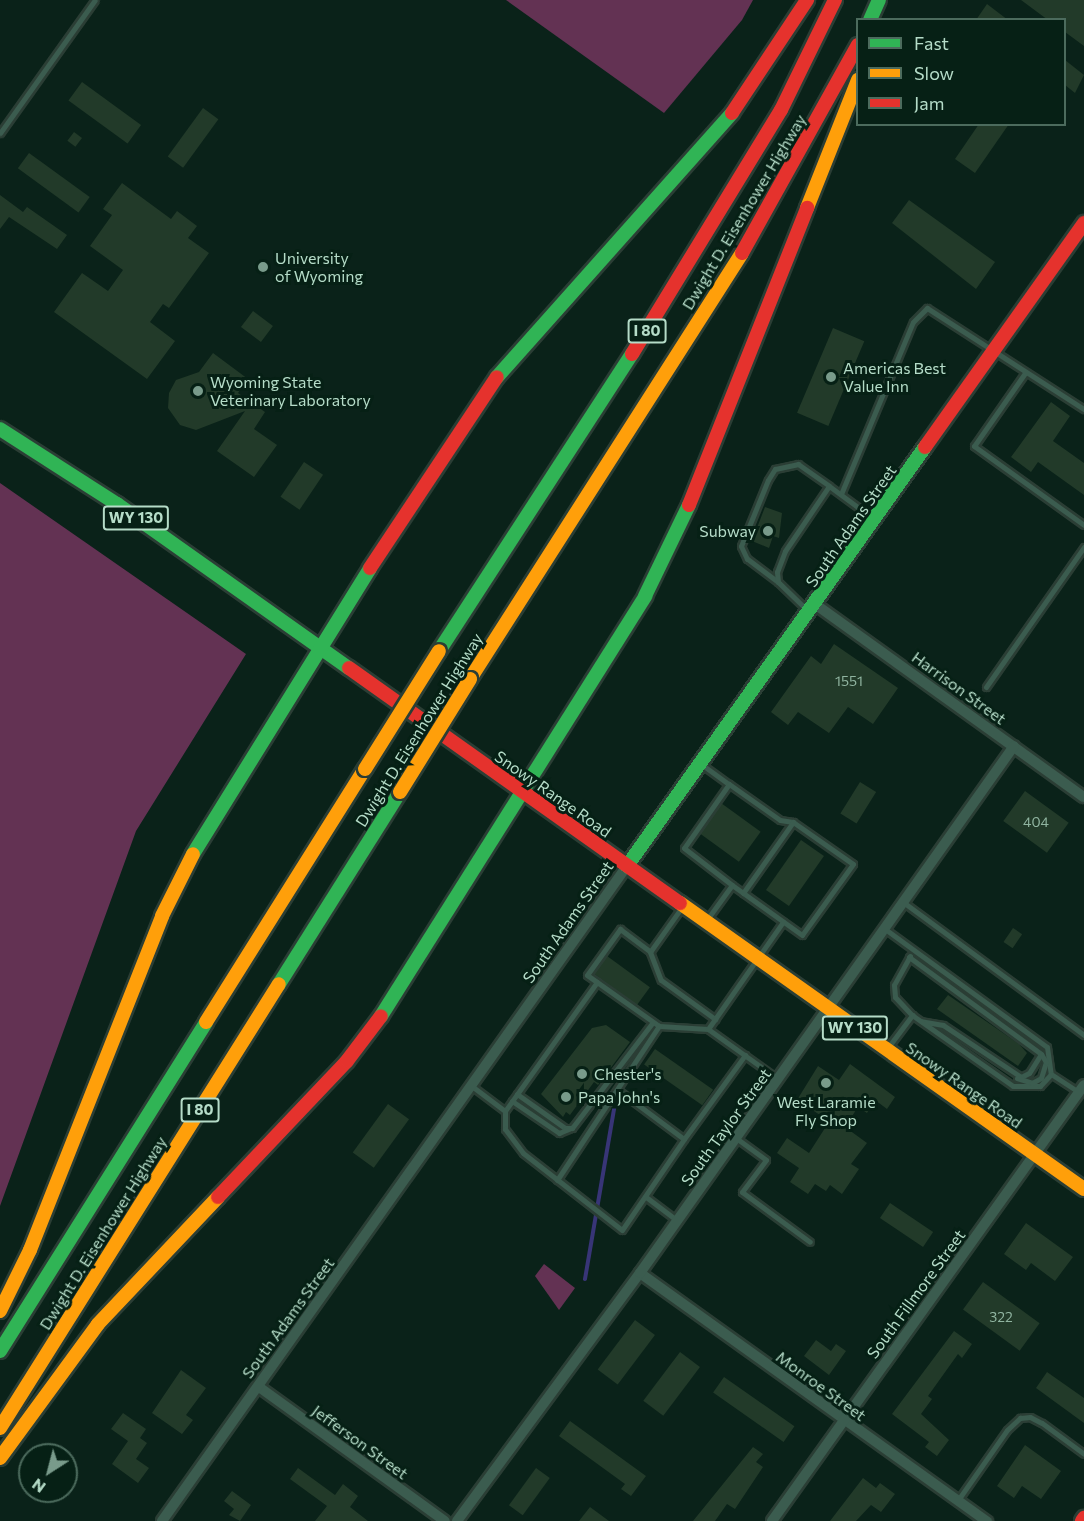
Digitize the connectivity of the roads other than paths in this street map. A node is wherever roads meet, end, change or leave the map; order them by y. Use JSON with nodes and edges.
{"nodes":[{"id":1,"x":94,"y":0,"type":"edge"},
{"id":2,"x":807,"y":0,"type":"edge"},
{"id":3,"x":835,"y":0,"type":"edge"},
{"id":4,"x":879,"y":0,"type":"edge"},
{"id":5,"x":885,"y":0,"type":"edge"},
{"id":6,"x":871,"y":18,"type":"edge"},
{"id":7,"x":880,"y":18,"type":"edge"},
{"id":8,"x":856,"y":49,"type":"edge"},
{"id":9,"x":856,"y":85,"type":"edge"},
{"id":10,"x":0,"y":133,"type":"edge"},
{"id":11,"x":1084,"y":223,"type":"edge"},
{"id":12,"x":995,"y":350,"type":"junction"},
{"id":13,"x":1025,"y":373,"type":"junction"},
{"id":14,"x":1084,"y":409,"type":"edge"},
{"id":15,"x":0,"y":429,"type":"edge"},
{"id":16,"x":829,"y":486,"type":"junction"},
{"id":17,"x":841,"y":494,"type":"junction"},
{"id":18,"x":875,"y":520,"type":"junction"},
{"id":19,"x":1084,"y":525,"type":"edge"},
{"id":20,"x":1084,"y":548,"type":"edge"},
{"id":21,"x":778,"y":582,"type":"junction"},
{"id":22,"x":813,"y":608,"type":"junction"},
{"id":23,"x":318,"y":647,"type":"junction"},
{"id":24,"x":987,"y":687,"type":"dead end"},
{"id":25,"x":1014,"y":746,"type":"junction"},
{"id":26,"x":701,"y":764,"type":"junction"},
{"id":27,"x":729,"y":784,"type":"junction"},
{"id":28,"x":522,"y":792,"type":"junction"},
{"id":29,"x":1084,"y":797,"type":"edge"},
{"id":30,"x":793,"y":822,"type":"junction"},
{"id":31,"x":627,"y":866,"type":"junction"},
{"id":32,"x":732,"y":885,"type":"junction"},
{"id":33,"x":743,"y":893,"type":"junction"},
{"id":34,"x":903,"y":902,"type":"junction"},
{"id":35,"x":683,"y":906,"type":"junction"},
{"id":36,"x":705,"y":922,"type":"junction"},
{"id":37,"x":783,"y":922,"type":"junction"},
{"id":38,"x":885,"y":929,"type":"junction"},
{"id":39,"x":914,"y":950,"type":"junction"},
{"id":40,"x":650,"y":952,"type":"junction"},
{"id":41,"x":909,"y":957,"type":"junction"},
{"id":42,"x":757,"y":958,"type":"junction"},
{"id":43,"x":597,"y":982,"type":"junction"},
{"id":44,"x":828,"y":1009,"type":"junction"},
{"id":45,"x":912,"y":1015,"type":"junction"},
{"id":46,"x":715,"y":1019,"type":"junction"},
{"id":47,"x":921,"y":1021,"type":"junction"},
{"id":48,"x":652,"y":1022,"type":"junction"},
{"id":49,"x":659,"y":1026,"type":"junction"},
{"id":50,"x":708,"y":1029,"type":"junction"},
{"id":51,"x":1084,"y":1035,"type":"edge"},
{"id":52,"x":886,"y":1050,"type":"junction"},
{"id":53,"x":1041,"y":1054,"type":"junction"},
{"id":54,"x":745,"y":1055,"type":"junction"},
{"id":55,"x":1011,"y":1073,"type":"junction"},
{"id":56,"x":1051,"y":1074,"type":"junction"},
{"id":57,"x":778,"y":1079,"type":"junction"},
{"id":58,"x":472,"y":1087,"type":"junction"},
{"id":59,"x":1082,"y":1089,"type":"edge"},
{"id":60,"x":618,"y":1090,"type":"junction"},
{"id":61,"x":517,"y":1094,"type":"junction"},
{"id":62,"x":512,"y":1101,"type":"junction"},
{"id":63,"x":504,"y":1112,"type":"junction"},
{"id":64,"x":572,"y":1128,"type":"junction"},
{"id":65,"x":736,"y":1138,"type":"junction"},
{"id":66,"x":684,"y":1139,"type":"junction"},
{"id":67,"x":1035,"y":1155,"type":"junction"},
{"id":68,"x":557,"y":1180,"type":"junction"},
{"id":69,"x":1084,"y":1189,"type":"edge"},
{"id":70,"x":646,"y":1197,"type":"junction"},
{"id":71,"x":677,"y":1220,"type":"junction"},
{"id":72,"x":810,"y":1242,"type":"dead end"},
{"id":73,"x":640,"y":1273,"type":"junction"},
{"id":74,"x":0,"y":1311,"type":"edge"},
{"id":75,"x":0,"y":1351,"type":"edge"},
{"id":76,"x":259,"y":1387,"type":"junction"},
{"id":77,"x":843,"y":1420,"type":"junction"},
{"id":78,"x":0,"y":1428,"type":"edge"},
{"id":79,"x":1084,"y":1454,"type":"edge"},
{"id":80,"x":0,"y":1458,"type":"edge"},
{"id":81,"x":958,"y":1500,"type":"junction"},
{"id":82,"x":162,"y":1521,"type":"edge"},
{"id":83,"x":445,"y":1521,"type":"edge"},
{"id":84,"x":458,"y":1521,"type":"edge"},
{"id":85,"x":772,"y":1521,"type":"edge"},
{"id":86,"x":987,"y":1521,"type":"edge"}],
"edges":[{"from":1,"to":10,"type":"lane"},
{"from":2,"to":23,"type":"main road"},
{"from":3,"to":75,"type":"main road","name":"Dwight D. Eisenhower Highway","number":"I 80","bridge":true},
{"from":4,"to":6,"type":"main road"},
{"from":5,"to":7,"type":"main road"},
{"from":8,"to":78,"type":"main road","name":"Dwight D. Eisenhower Highway","number":"I 80","bridge":true},
{"from":9,"to":28,"type":"main road"},
{"from":11,"to":12,"type":"main road","name":"South Adams Street"},
{"from":12,"to":13,"type":"lane"},
{"from":12,"to":17,"type":"lane"},
{"from":12,"to":18,"type":"main road","name":"South Adams Street"},
{"from":13,"to":14,"type":"lane"},
{"from":13,"to":19,"type":"lane"},
{"from":15,"to":23,"type":"main road","name":"Snowy Range Road","number":"WY 130"},
{"from":16,"to":17,"type":"lane"},
{"from":16,"to":21,"type":"lane"},
{"from":16,"to":21,"type":"lane"},
{"from":17,"to":18,"type":"lane"},
{"from":18,"to":22,"type":"main road","name":"South Adams Street"},
{"from":20,"to":24,"type":"lane"},
{"from":21,"to":22,"type":"lane"},
{"from":22,"to":25,"type":"street","name":"Harrison Street"},
{"from":22,"to":26,"type":"main road","name":"South Adams Street"},
{"from":23,"to":28,"type":"main road","name":"Snowy Range Road","number":"WY 130"},
{"from":23,"to":74,"type":"main road"},
{"from":25,"to":29,"type":"street","name":"Harrison Street"},
{"from":25,"to":34,"type":"street","name":"South Taylor Street"},
{"from":26,"to":27,"type":"lane"},
{"from":26,"to":31,"type":"main road","name":"South Adams Street"},
{"from":27,"to":30,"type":"lane"},
{"from":27,"to":32,"type":"lane"},
{"from":28,"to":31,"type":"main road","name":"Snowy Range Road","number":"WY 130"},
{"from":28,"to":80,"type":"main road"},
{"from":30,"to":33,"type":"lane"},
{"from":30,"to":37,"type":"lane"},
{"from":31,"to":35,"type":"main road","name":"Snowy Range Road","number":"WY 130"},
{"from":31,"to":58,"type":"street","name":"South Adams Street"},
{"from":32,"to":33,"type":"lane"},
{"from":32,"to":36,"type":"lane"},
{"from":33,"to":37,"type":"lane"},
{"from":34,"to":38,"type":"street","name":"South Taylor Street"},
{"from":34,"to":51,"type":"lane"},
{"from":35,"to":36,"type":"main road","name":"Snowy Range Road","number":"WY 130"},
{"from":35,"to":40,"type":"lane"},
{"from":36,"to":42,"type":"main road","name":"Snowy Range Road","number":"WY 130"},
{"from":37,"to":42,"type":"lane"},
{"from":38,"to":39,"type":"lane"},
{"from":38,"to":44,"type":"street","name":"South Taylor Street"},
{"from":39,"to":41,"type":"lane"},
{"from":39,"to":56,"type":"lane"},
{"from":40,"to":43,"type":"lane"},
{"from":40,"to":46,"type":"lane"},
{"from":41,"to":45,"type":"lane"},
{"from":41,"to":53,"type":"lane"},
{"from":42,"to":44,"type":"main road","name":"Snowy Range Road","number":"WY 130"},
{"from":42,"to":46,"type":"lane"},
{"from":43,"to":48,"type":"lane"},
{"from":43,"to":61,"type":"lane"},
{"from":44,"to":52,"type":"main road","name":"Snowy Range Road","number":"WY 130"},
{"from":44,"to":57,"type":"street","name":"South Taylor Street"},
{"from":45,"to":47,"type":"lane"},
{"from":45,"to":52,"type":"lane"},
{"from":46,"to":50,"type":"lane"},
{"from":47,"to":55,"type":"lane"},
{"from":47,"to":56,"type":"lane"},
{"from":48,"to":49,"type":"lane"},
{"from":48,"to":64,"type":"lane"},
{"from":49,"to":50,"type":"lane"},
{"from":49,"to":60,"type":"lane"},
{"from":50,"to":54,"type":"lane"},
{"from":52,"to":67,"type":"main road","name":"Snowy Range Road","number":"WY 130"},
{"from":53,"to":55,"type":"lane"},
{"from":53,"to":55,"type":"lane"},
{"from":54,"to":57,"type":"lane"},
{"from":54,"to":66,"type":"lane"},
{"from":56,"to":59,"type":"lane"},
{"from":57,"to":65,"type":"street","name":"South Taylor Street"},
{"from":58,"to":63,"type":"lane"},
{"from":58,"to":76,"type":"street","name":"South Adams Street"},
{"from":59,"to":67,"type":"street","name":"South Fillmore Street"},
{"from":60,"to":66,"type":"lane"},
{"from":60,"to":68,"type":"lane"},
{"from":61,"to":62,"type":"lane"},
{"from":61,"to":64,"type":"lane"},
{"from":62,"to":63,"type":"lane"},
{"from":62,"to":64,"type":"lane"},
{"from":63,"to":68,"type":"lane"},
{"from":65,"to":71,"type":"street","name":"South Taylor Street"},
{"from":65,"to":72,"type":"lane"},
{"from":66,"to":70,"type":"lane"},
{"from":67,"to":69,"type":"main road","name":"Snowy Range Road","number":"WY 130"},
{"from":67,"to":77,"type":"street","name":"South Fillmore Street"},
{"from":68,"to":70,"type":"lane"},
{"from":70,"to":71,"type":"lane"},
{"from":71,"to":73,"type":"street","name":"South Taylor Street"},
{"from":73,"to":77,"type":"street","name":"Monroe Street"},
{"from":73,"to":84,"type":"street","name":"South Taylor Street"},
{"from":76,"to":82,"type":"street","name":"South Adams Street"},
{"from":76,"to":83,"type":"street","name":"Jefferson Street"},
{"from":77,"to":81,"type":"street","name":"Monroe Street"},
{"from":77,"to":85,"type":"street","name":"South Fillmore Street"},
{"from":79,"to":81,"type":"lane"},
{"from":81,"to":86,"type":"street","name":"Monroe Street"}]}
